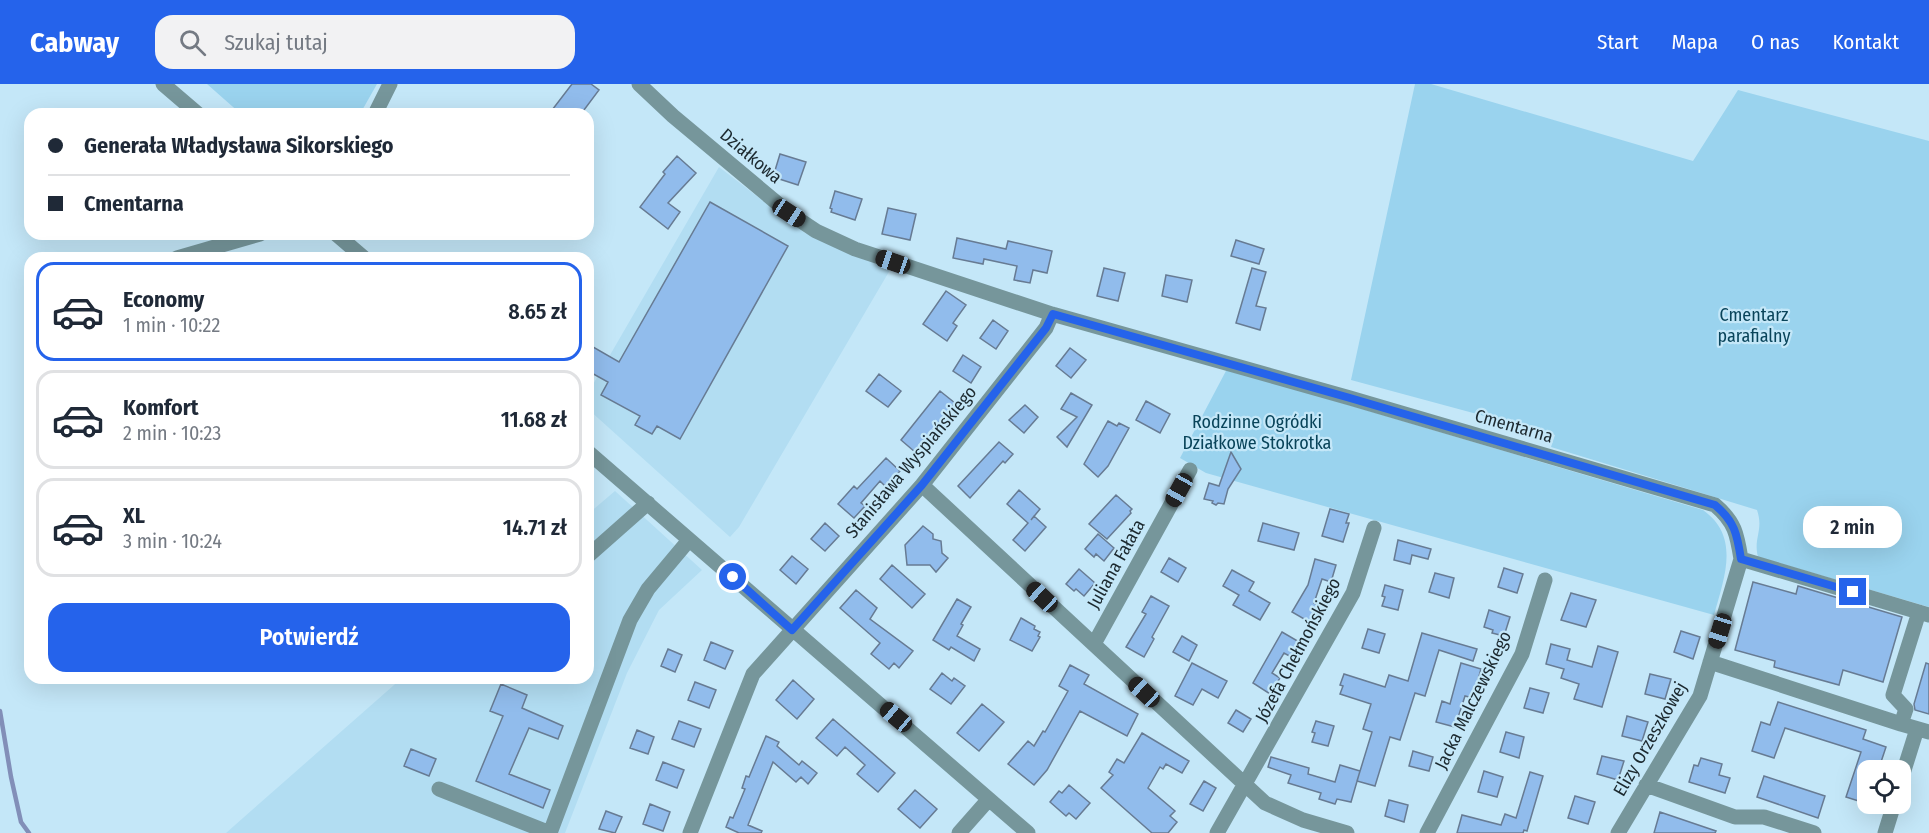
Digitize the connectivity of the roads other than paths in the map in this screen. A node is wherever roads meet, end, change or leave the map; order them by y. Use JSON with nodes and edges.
{"nodes":[{"id":1,"x":163,"y":84,"type":"edge"},
{"id":2,"x":390,"y":84,"type":"edge"},
{"id":3,"x":639,"y":84,"type":"edge"},
{"id":4,"x":191,"y":108,"type":"edge"},
{"id":5,"x":378,"y":108,"type":"edge"},
{"id":6,"x":239,"y":240,"type":"edge"},
{"id":7,"x":343,"y":240,"type":"edge"},
{"id":8,"x":198,"y":252,"type":"edge"},
{"id":9,"x":357,"y":252,"type":"edge"},
{"id":10,"x":1053,"y":314,"type":"junction"},
{"id":11,"x":594,"y":457,"type":"edge"},
{"id":12,"x":1190,"y":470,"type":"dead end"},
{"id":13,"x":922,"y":485,"type":"junction"},
{"id":14,"x":648,"y":503,"type":"junction"},
{"id":15,"x":1374,"y":528,"type":"dead end"},
{"id":16,"x":689,"y":540,"type":"junction"},
{"id":17,"x":594,"y":551,"type":"edge"},
{"id":18,"x":1741,"y":559,"type":"junction"},
{"id":19,"x":1545,"y":580,"type":"dead end"},
{"id":20,"x":1924,"y":614,"type":"edge"},
{"id":21,"x":792,"y":630,"type":"junction"},
{"id":22,"x":1094,"y":644,"type":"junction"},
{"id":23,"x":1710,"y":662,"type":"junction"},
{"id":24,"x":1901,"y":724,"type":"junction"},
{"id":25,"x":1923,"y":731,"type":"edge"},
{"id":26,"x":1910,"y":760,"type":"edge"},
{"id":27,"x":1646,"y":785,"type":"junction"},
{"id":28,"x":1245,"y":786,"type":"junction"},
{"id":29,"x":439,"y":789,"type":"dead end"},
{"id":30,"x":989,"y":799,"type":"junction"},
{"id":31,"x":1891,"y":814,"type":"edge"},
{"id":32,"x":690,"y":833,"type":"edge"},
{"id":33,"x":959,"y":833,"type":"edge"},
{"id":34,"x":1028,"y":833,"type":"edge"},
{"id":35,"x":1217,"y":833,"type":"edge"},
{"id":36,"x":1347,"y":833,"type":"edge"},
{"id":37,"x":1427,"y":833,"type":"edge"},
{"id":38,"x":1618,"y":833,"type":"edge"},
{"id":39,"x":1814,"y":833,"type":"edge"},
{"id":40,"x":1885,"y":833,"type":"edge"}],
"edges":[{"from":1,"to":4,"type":"street"},
{"from":2,"to":5,"type":"street"},
{"from":3,"to":10,"type":"street","name":"Działkowa"},
{"from":6,"to":8,"type":"street"},
{"from":7,"to":9,"type":"street"},
{"from":10,"to":13,"type":"street","name":"Stanisława Wyspiańskiego"},
{"from":10,"to":18,"type":"street","name":"Cmentarna"},
{"from":11,"to":14,"type":"street"},
{"from":12,"to":22,"type":"street","name":"Juliana Fałata"},
{"from":13,"to":21,"type":"street","name":"Stanisława Wyspiańskiego"},
{"from":13,"to":22,"type":"street"},
{"from":14,"to":16,"type":"street"},
{"from":14,"to":17,"type":"street"},
{"from":15,"to":28,"type":"street","name":"Józefa Chełmońskiego"},
{"from":16,"to":21,"type":"street"},
{"from":16,"to":29,"type":"street"},
{"from":18,"to":20,"type":"street"},
{"from":18,"to":23,"type":"street","name":"Elizy Orzeszkowej"},
{"from":19,"to":37,"type":"street","name":"Jacka Malczewskiego"},
{"from":20,"to":24,"type":"street"},
{"from":21,"to":30,"type":"street"},
{"from":21,"to":32,"type":"street","name":"Stanisława Wyspiańskiego"},
{"from":22,"to":28,"type":"street"},
{"from":23,"to":24,"type":"street"},
{"from":23,"to":27,"type":"street","name":"Elizy Orzeszkowej"},
{"from":24,"to":25,"type":"street"},
{"from":25,"to":26,"type":"street"},
{"from":27,"to":38,"type":"street","name":"Elizy Orzeszkowej"},
{"from":27,"to":39,"type":"street"},
{"from":28,"to":35,"type":"street","name":"Józefa Chełmońskiego"},
{"from":28,"to":36,"type":"street"},
{"from":30,"to":33,"type":"street"},
{"from":30,"to":34,"type":"street"},
{"from":31,"to":40,"type":"street"}]}
